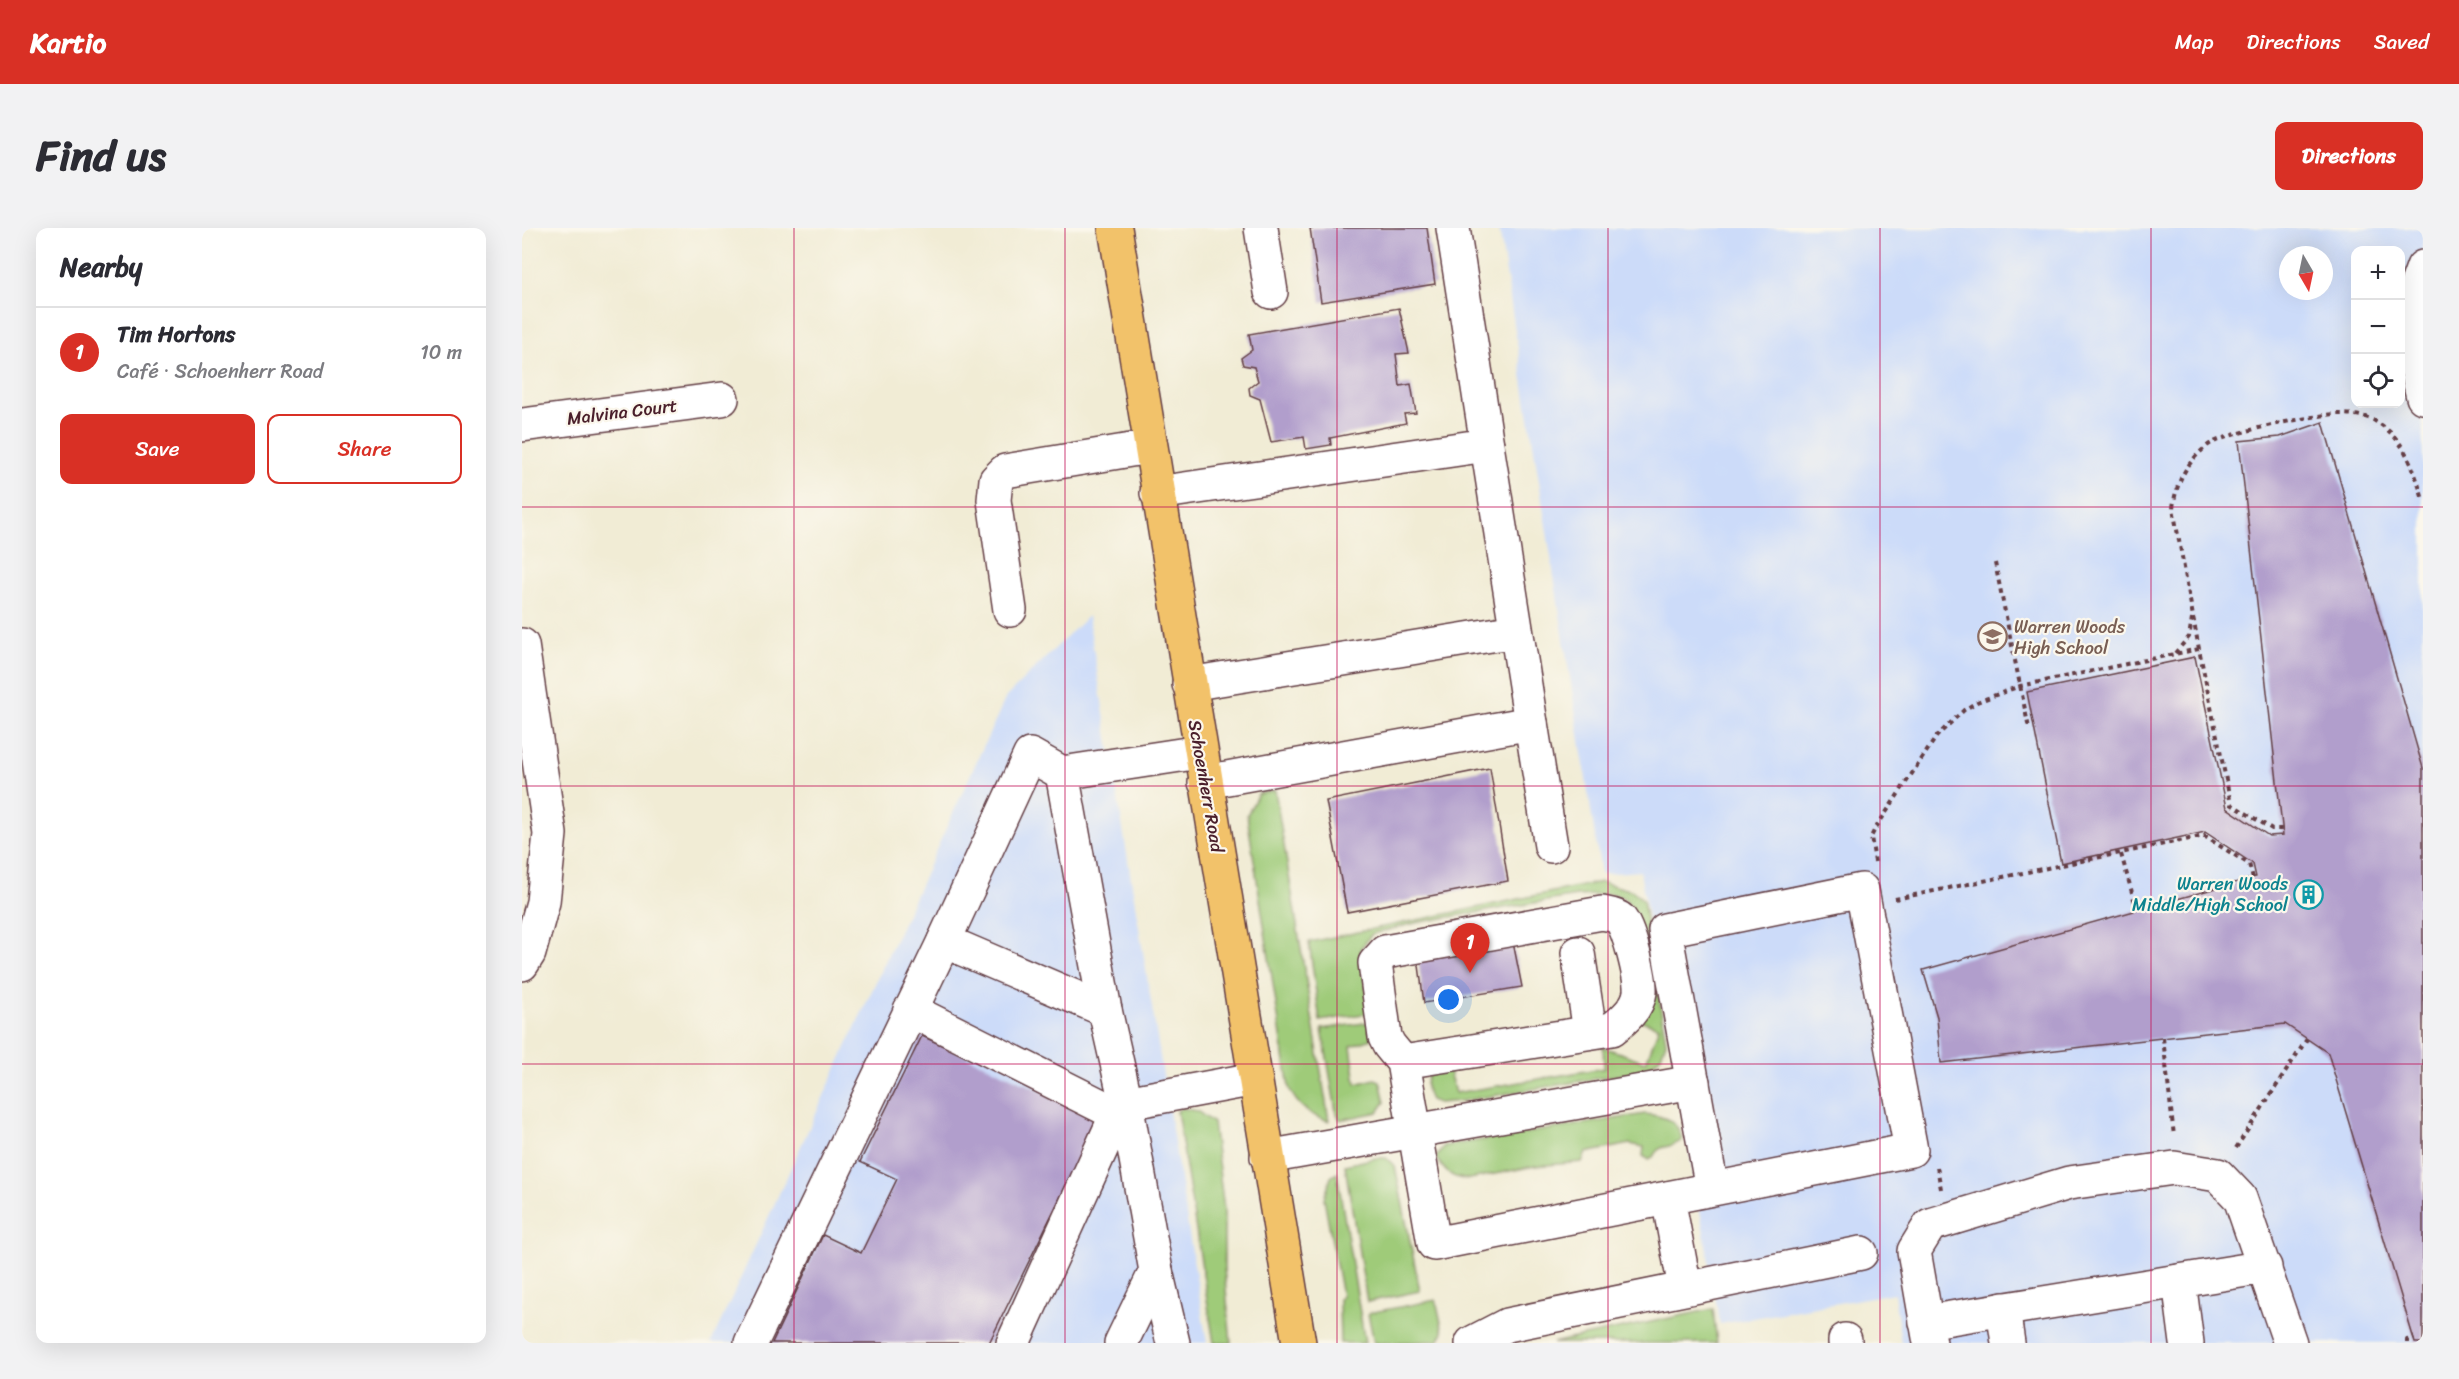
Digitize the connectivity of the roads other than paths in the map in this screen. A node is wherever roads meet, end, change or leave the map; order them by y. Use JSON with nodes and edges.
{"nodes":[{"id":1,"x":1114,"y":228,"type":"edge"},
{"id":2,"x":1261,"y":228,"type":"edge"},
{"id":3,"x":1454,"y":228,"type":"edge"},
{"id":4,"x":2423,"y":267,"type":"edge"},
{"id":5,"x":1271,"y":292,"type":"dead end"},
{"id":6,"x":2423,"y":397,"type":"edge"},
{"id":7,"x":722,"y":399,"type":"dead end"},
{"id":8,"x":522,"y":425,"type":"edge"},
{"id":9,"x":1487,"y":445,"type":"junction"},
{"id":10,"x":1149,"y":447,"type":"junction"},
{"id":11,"x":1157,"y":492,"type":"junction"},
{"id":12,"x":1010,"y":610,"type":"dead end"},
{"id":13,"x":1516,"y":631,"type":"junction"},
{"id":14,"x":522,"y":645,"type":"edge"},
{"id":15,"x":1189,"y":684,"type":"junction"},
{"id":16,"x":1531,"y":723,"type":"junction"},
{"id":17,"x":1203,"y":767,"type":"junction"},
{"id":18,"x":1062,"y":773,"type":"junction"},
{"id":19,"x":1551,"y":846,"type":"dead end"},
{"id":20,"x":944,"y":941,"type":"junction"},
{"id":21,"x":1578,"y":953,"type":"dead end"},
{"id":22,"x":522,"y":964,"type":"edge"},
{"id":23,"x":910,"y":1010,"type":"junction"},
{"id":24,"x":1105,"y":1010,"type":"junction"},
{"id":25,"x":1590,"y":1032,"type":"junction"},
{"id":26,"x":1403,"y":1062,"type":"junction"},
{"id":27,"x":1255,"y":1079,"type":"junction"},
{"id":28,"x":1693,"y":1082,"type":"junction"},
{"id":29,"x":1121,"y":1109,"type":"junction"},
{"id":30,"x":1414,"y":1131,"type":"junction"},
{"id":31,"x":1267,"y":1157,"type":"junction"},
{"id":32,"x":1712,"y":1189,"type":"junction"},
{"id":33,"x":1668,"y":1198,"type":"junction"},
{"id":34,"x":1861,"y":1253,"type":"dead end"},
{"id":35,"x":2265,"y":1267,"type":"junction"},
{"id":36,"x":1156,"y":1271,"type":"junction"},
{"id":37,"x":2179,"y":1281,"type":"junction"},
{"id":38,"x":1685,"y":1288,"type":"junction"},
{"id":39,"x":2003,"y":1309,"type":"junction"},
{"id":40,"x":1928,"y":1332,"type":"edge"},
{"id":41,"x":751,"y":1343,"type":"edge"},
{"id":42,"x":1013,"y":1343,"type":"edge"},
{"id":43,"x":1121,"y":1343,"type":"edge"},
{"id":44,"x":1173,"y":1343,"type":"edge"},
{"id":45,"x":1299,"y":1343,"type":"edge"},
{"id":46,"x":1472,"y":1343,"type":"edge"},
{"id":47,"x":2008,"y":1343,"type":"edge"},
{"id":48,"x":2187,"y":1343,"type":"edge"},
{"id":49,"x":2289,"y":1343,"type":"edge"}],
"edges":[{"from":1,"to":10,"type":"main road","name":"Schoenherr Road"},
{"from":2,"to":5,"type":"street"},
{"from":3,"to":9,"type":"street"},
{"from":4,"to":6,"type":"street"},
{"from":7,"to":8,"type":"street","name":"Malvina Court"},
{"from":9,"to":11,"type":"street"},
{"from":9,"to":13,"type":"street"},
{"from":10,"to":11,"type":"main road","name":"Schoenherr Road"},
{"from":10,"to":12,"type":"street"},
{"from":11,"to":15,"type":"main road","name":"Schoenherr Road"},
{"from":13,"to":15,"type":"street"},
{"from":13,"to":16,"type":"street"},
{"from":14,"to":22,"type":"street"},
{"from":15,"to":17,"type":"main road","name":"Schoenherr Road"},
{"from":16,"to":17,"type":"street"},
{"from":16,"to":19,"type":"street"},
{"from":17,"to":18,"type":"street"},
{"from":17,"to":27,"type":"main road","name":"Schoenherr Road"},
{"from":18,"to":20,"type":"street"},
{"from":18,"to":24,"type":"street"},
{"from":20,"to":23,"type":"street"},
{"from":20,"to":24,"type":"street"},
{"from":21,"to":25,"type":"street"},
{"from":23,"to":29,"type":"street"},
{"from":23,"to":41,"type":"street"},
{"from":24,"to":29,"type":"street"},
{"from":25,"to":26,"type":"street"},
{"from":25,"to":26,"type":"street"},
{"from":26,"to":30,"type":"street"},
{"from":27,"to":29,"type":"street"},
{"from":27,"to":31,"type":"main road","name":"Schoenherr Road"},
{"from":28,"to":30,"type":"street"},
{"from":28,"to":32,"type":"street"},
{"from":28,"to":32,"type":"street"},
{"from":29,"to":36,"type":"street"},
{"from":29,"to":42,"type":"street"},
{"from":30,"to":31,"type":"street"},
{"from":30,"to":33,"type":"street"},
{"from":31,"to":45,"type":"main road","name":"Schoenherr Road"},
{"from":32,"to":33,"type":"street"},
{"from":33,"to":38,"type":"street"},
{"from":34,"to":38,"type":"street"},
{"from":35,"to":37,"type":"street"},
{"from":35,"to":40,"type":"street"},
{"from":35,"to":49,"type":"street"},
{"from":36,"to":43,"type":"street"},
{"from":36,"to":44,"type":"street"},
{"from":37,"to":39,"type":"street"},
{"from":37,"to":48,"type":"street"},
{"from":38,"to":46,"type":"street"},
{"from":39,"to":40,"type":"street"},
{"from":39,"to":47,"type":"street"}]}
